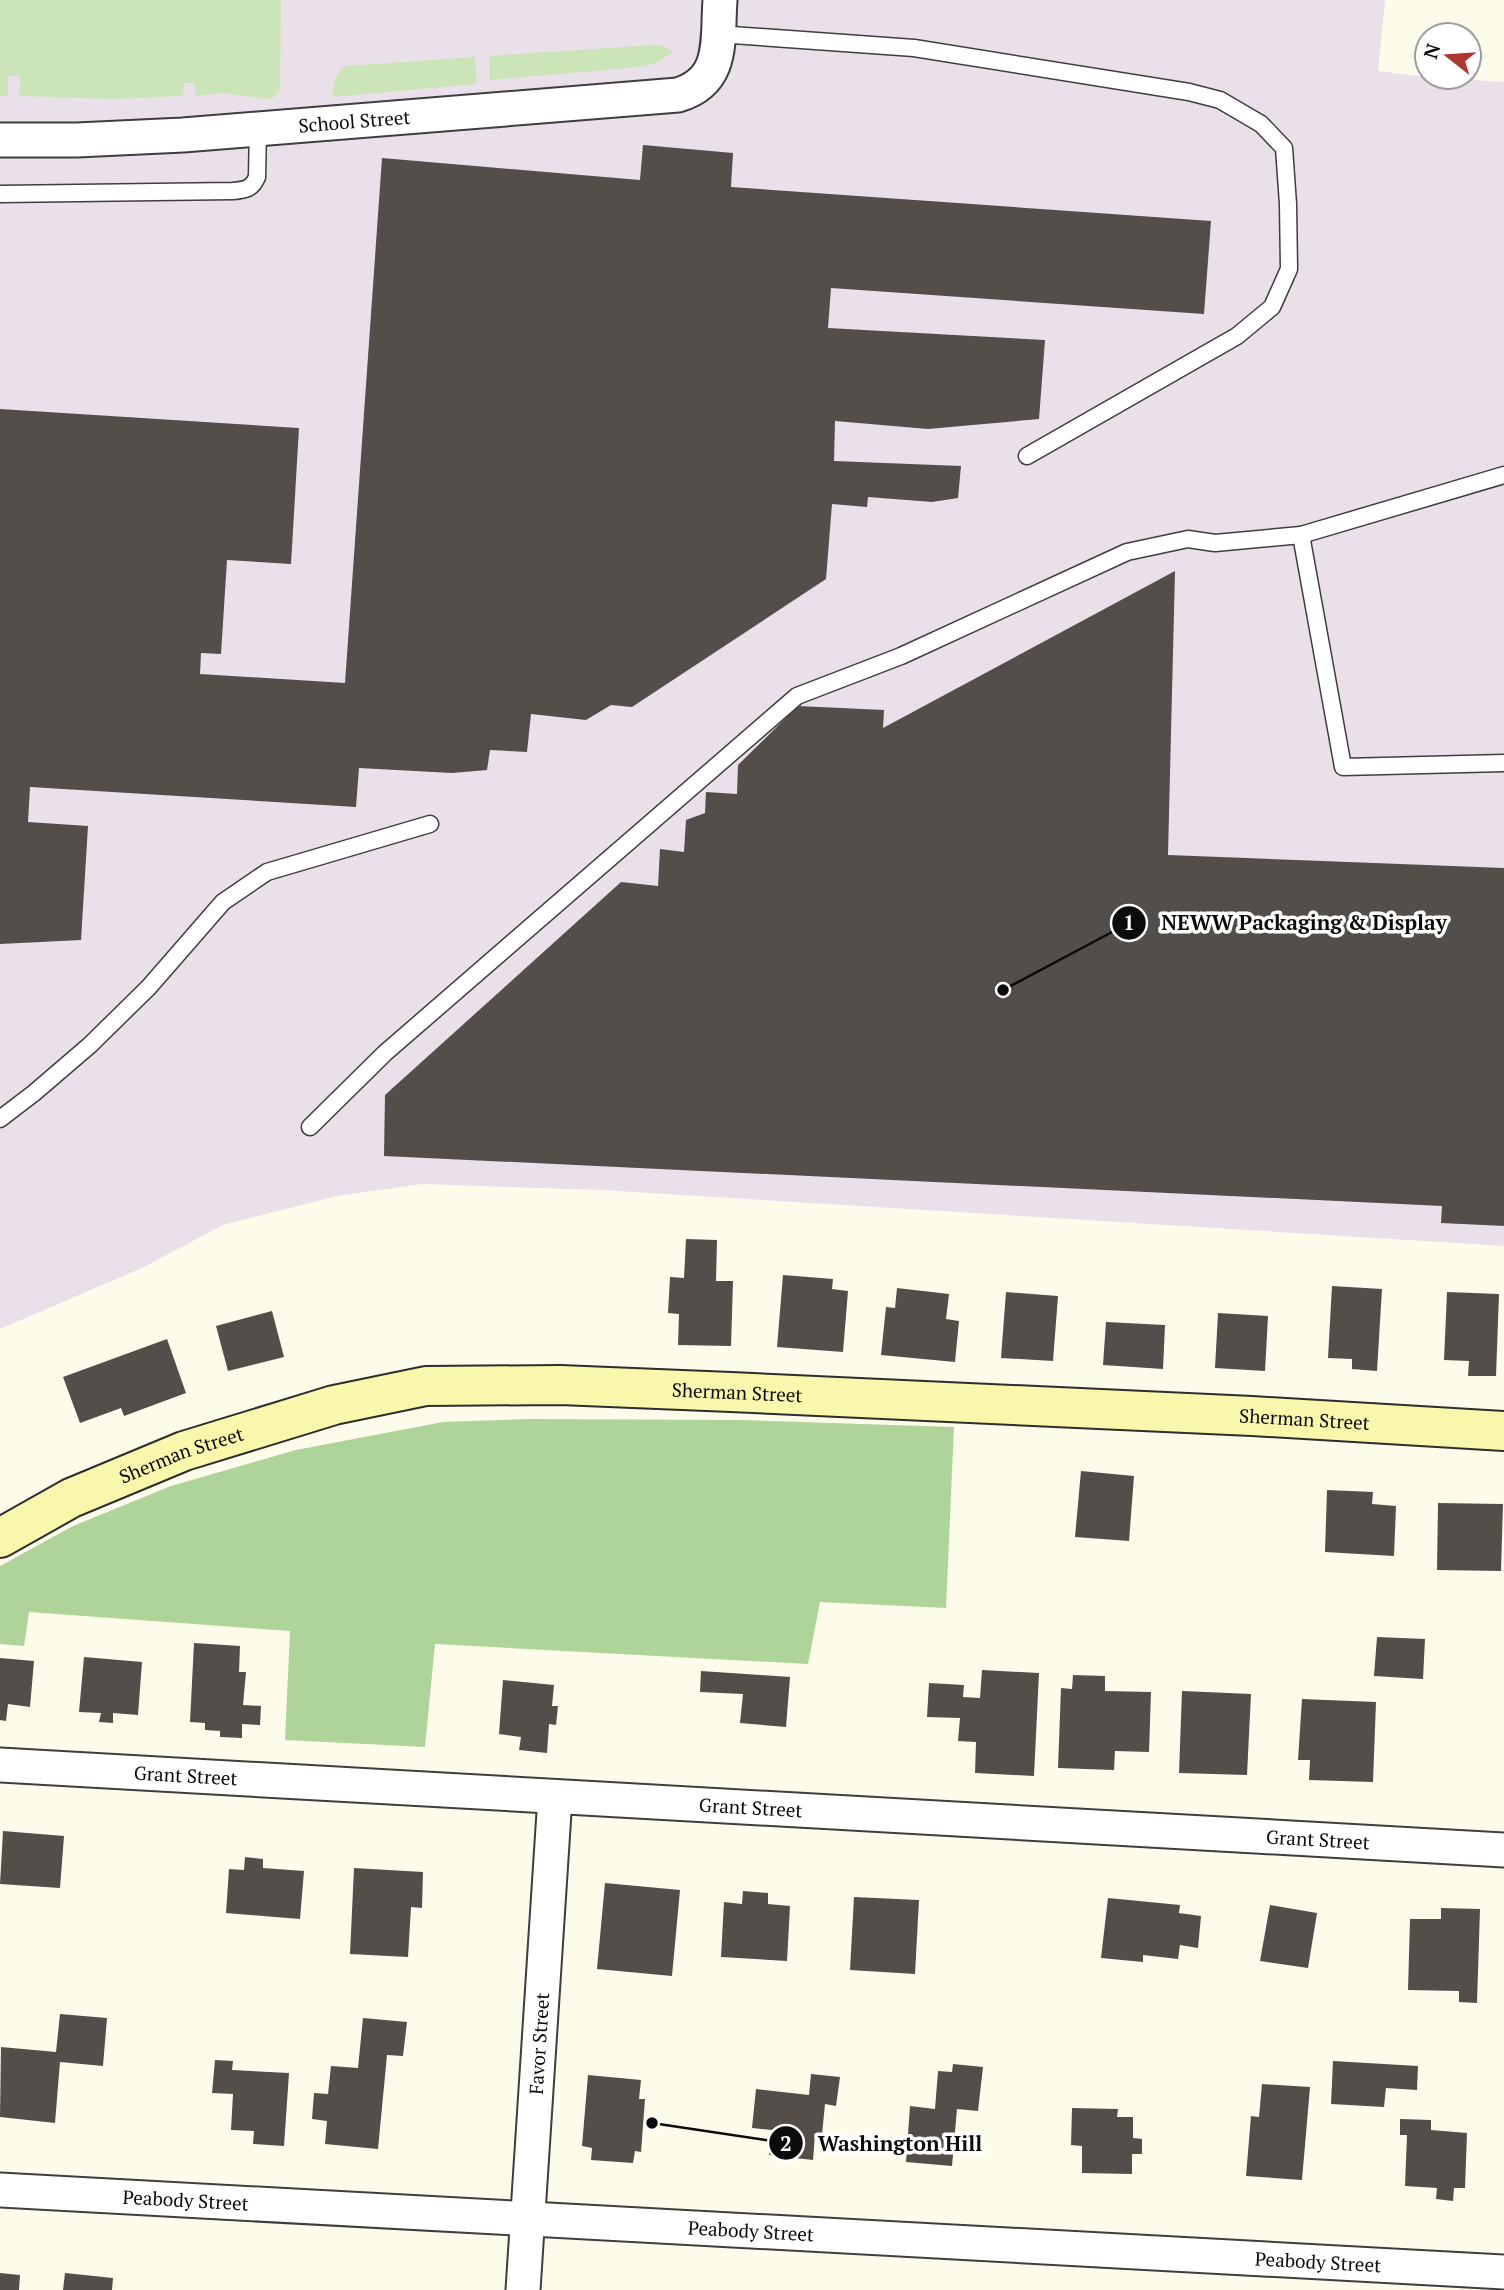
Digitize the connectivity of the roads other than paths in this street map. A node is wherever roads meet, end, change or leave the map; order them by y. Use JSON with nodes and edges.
{"nodes":[{"id":1,"x":720,"y":0,"type":"edge"},
{"id":2,"x":718,"y":34,"type":"junction"},
{"id":3,"x":258,"y":128,"type":"junction"},
{"id":4,"x":0,"y":140,"type":"edge"},
{"id":5,"x":0,"y":194,"type":"edge"},
{"id":6,"x":1027,"y":456,"type":"dead end"},
{"id":7,"x":1504,"y":475,"type":"edge"},
{"id":8,"x":1301,"y":535,"type":"junction"},
{"id":9,"x":1504,"y":764,"type":"edge"},
{"id":10,"x":430,"y":824,"type":"dead end"},
{"id":11,"x":0,"y":1119,"type":"edge"},
{"id":12,"x":310,"y":1127,"type":"dead end"},
{"id":13,"x":1504,"y":1431,"type":"edge"},
{"id":14,"x":0,"y":1538,"type":"edge"},
{"id":15,"x":0,"y":1765,"type":"edge"},
{"id":16,"x":555,"y":1797,"type":"junction"},
{"id":17,"x":1504,"y":1850,"type":"edge"},
{"id":18,"x":0,"y":2190,"type":"edge"},
{"id":19,"x":527,"y":2219,"type":"junction"},
{"id":20,"x":1504,"y":2272,"type":"edge"},
{"id":21,"x":523,"y":2290,"type":"edge"}],
"edges":[{"from":1,"to":2,"type":"street"},
{"from":2,"to":3,"type":"street","name":"School Street"},
{"from":2,"to":6,"type":"lane"},
{"from":3,"to":4,"type":"street","name":"School Street"},
{"from":3,"to":5,"type":"lane"},
{"from":7,"to":8,"type":"lane"},
{"from":8,"to":9,"type":"lane"},
{"from":8,"to":12,"type":"lane"},
{"from":10,"to":11,"type":"lane"},
{"from":13,"to":14,"type":"street","name":"Sherman Street"},
{"from":15,"to":16,"type":"street","name":"Grant Street"},
{"from":16,"to":17,"type":"street","name":"Grant Street"},
{"from":16,"to":19,"type":"street","name":"Favor Street"},
{"from":18,"to":19,"type":"street","name":"Peabody Street"},
{"from":19,"to":20,"type":"street","name":"Peabody Street"},
{"from":19,"to":21,"type":"street","name":"Favor Street"}]}
